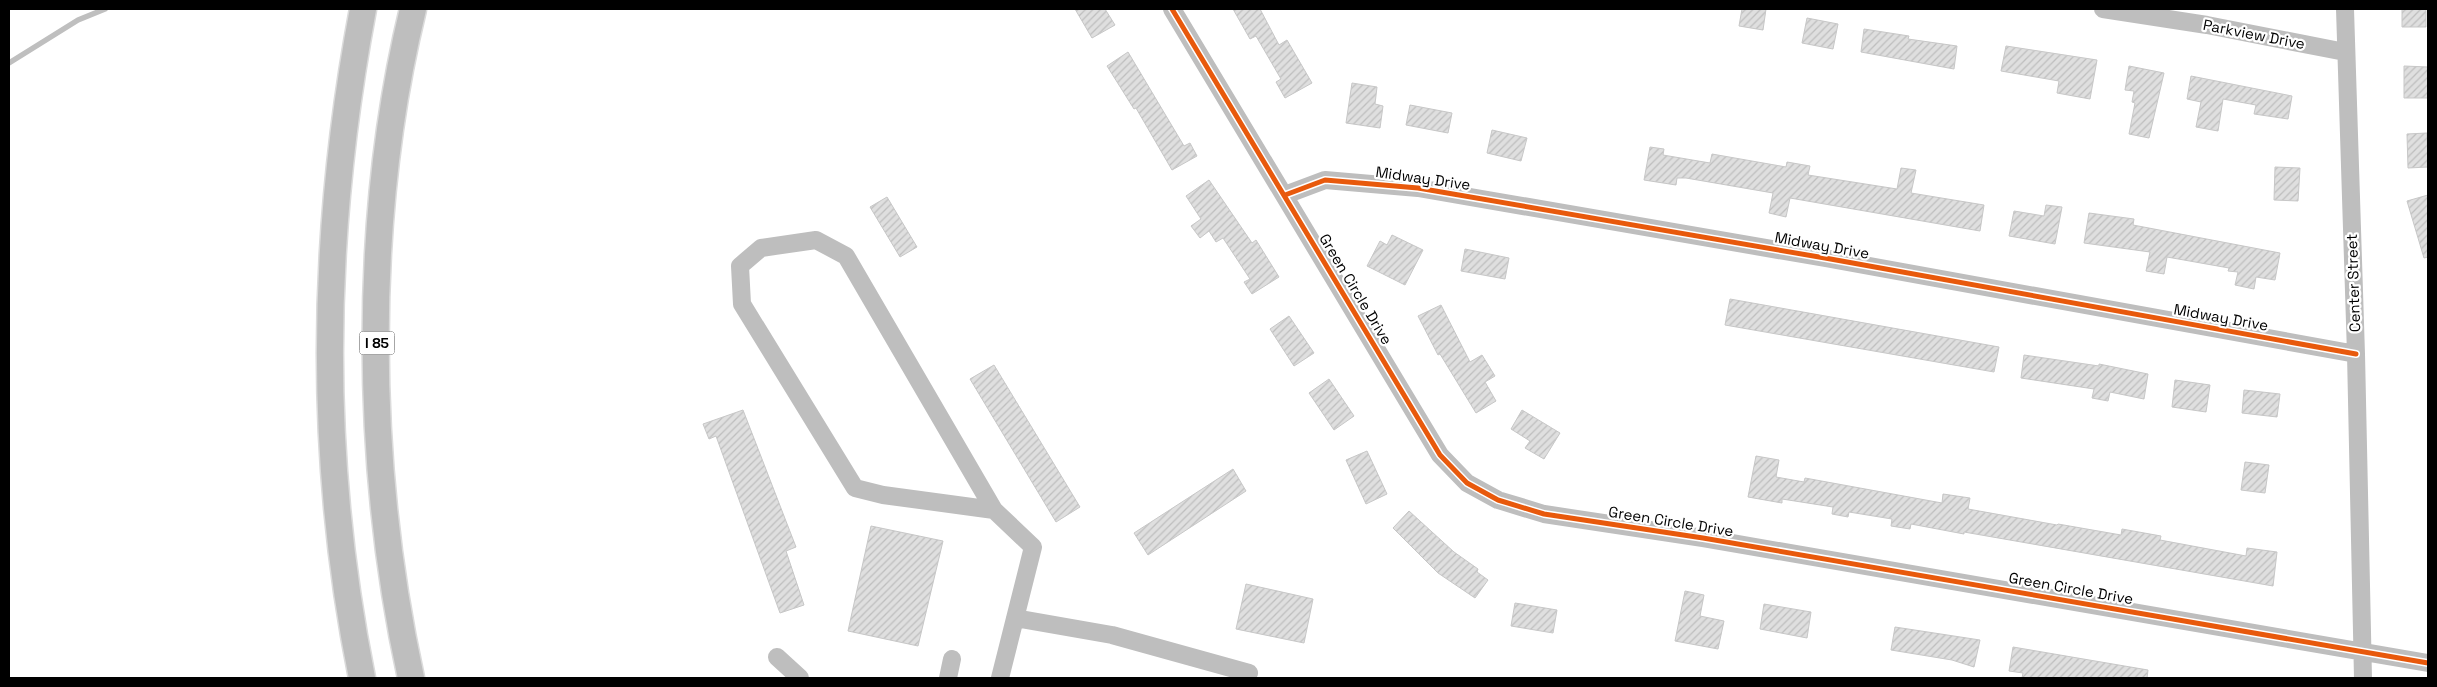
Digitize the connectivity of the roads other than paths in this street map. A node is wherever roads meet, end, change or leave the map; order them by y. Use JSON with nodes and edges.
{"nodes":[{"id":1,"x":363,"y":9,"type":"edge"},
{"id":2,"x":413,"y":9,"type":"edge"},
{"id":3,"x":1172,"y":9,"type":"edge"},
{"id":4,"x":2103,"y":9,"type":"edge"},
{"id":5,"x":2345,"y":9,"type":"edge"},
{"id":6,"x":2345,"y":52,"type":"junction"},
{"id":7,"x":1285,"y":195,"type":"junction"},
{"id":8,"x":2356,"y":354,"type":"junction"},
{"id":9,"x":994,"y":510,"type":"junction"},
{"id":10,"x":1015,"y":618,"type":"junction"},
{"id":11,"x":2363,"y":650,"type":"junction"},
{"id":12,"x":777,"y":657,"type":"dead end"},
{"id":13,"x":952,"y":659,"type":"dead end"},
{"id":14,"x":2428,"y":663,"type":"edge"},
{"id":15,"x":1249,"y":673,"type":"dead end"},
{"id":16,"x":362,"y":678,"type":"edge"},
{"id":17,"x":411,"y":678,"type":"edge"},
{"id":18,"x":800,"y":678,"type":"edge"},
{"id":19,"x":948,"y":678,"type":"edge"},
{"id":20,"x":1000,"y":678,"type":"edge"},
{"id":21,"x":2363,"y":678,"type":"edge"}],
"edges":[{"from":1,"to":16,"type":"highway"},
{"from":2,"to":17,"type":"highway","number":"I 85"},
{"from":3,"to":7,"type":"street","name":"Green Circle Drive"},
{"from":4,"to":6,"type":"street","name":"Parkview Drive"},
{"from":5,"to":6,"type":"street","name":"Center Street"},
{"from":6,"to":8,"type":"street","name":"Center Street"},
{"from":7,"to":8,"type":"street","name":"Midway Drive"},
{"from":7,"to":11,"type":"street","name":"Green Circle Drive"},
{"from":8,"to":11,"type":"street","name":"Center Street"},
{"from":9,"to":9,"type":"street"},
{"from":9,"to":10,"type":"street"},
{"from":10,"to":15,"type":"street"},
{"from":10,"to":20,"type":"street"},
{"from":11,"to":14,"type":"street","name":"Green Circle Drive"},
{"from":11,"to":21,"type":"street","name":"Center Street"},
{"from":12,"to":18,"type":"street"},
{"from":13,"to":19,"type":"street"}]}
